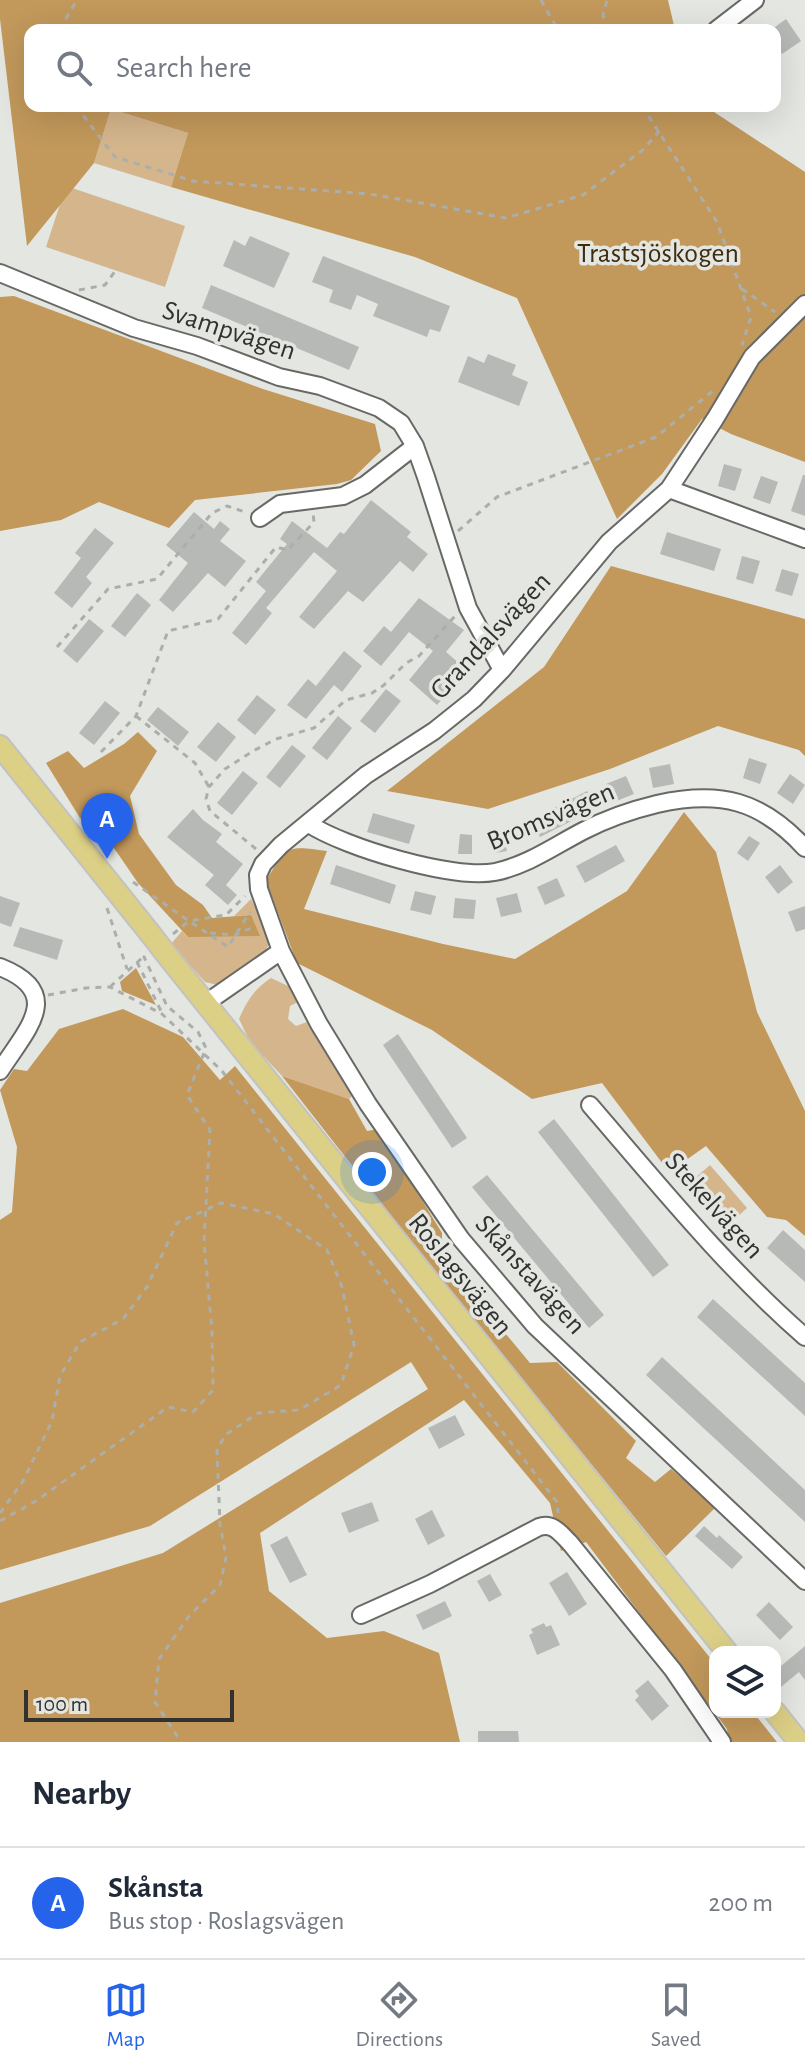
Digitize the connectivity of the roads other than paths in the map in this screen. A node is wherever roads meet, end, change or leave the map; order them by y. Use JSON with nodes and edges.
{"nodes":[{"id":1,"x":755,"y":0,"type":"edge"},
{"id":2,"x":724,"y":24,"type":"edge"},
{"id":3,"x":8,"y":276,"type":"edge"},
{"id":4,"x":0,"y":286,"type":"edge"},
{"id":5,"x":805,"y":304,"type":"edge"},
{"id":6,"x":415,"y":446,"type":"junction"},
{"id":7,"x":669,"y":489,"type":"junction"},
{"id":8,"x":260,"y":518,"type":"road end"},
{"id":9,"x":805,"y":539,"type":"edge"},
{"id":10,"x":502,"y":670,"type":"junction"},
{"id":11,"x":0,"y":746,"type":"edge"},
{"id":12,"x":309,"y":824,"type":"junction"},
{"id":13,"x":805,"y":848,"type":"edge"},
{"id":14,"x":281,"y":951,"type":"junction"},
{"id":15,"x":0,"y":967,"type":"edge"},
{"id":16,"x":206,"y":1003,"type":"junction"},
{"id":17,"x":0,"y":1071,"type":"edge"},
{"id":18,"x":590,"y":1105,"type":"dead end"},
{"id":19,"x":805,"y":1337,"type":"edge"},
{"id":20,"x":805,"y":1581,"type":"edge"},
{"id":21,"x":361,"y":1615,"type":"dead end"},
{"id":22,"x":722,"y":1646,"type":"edge"},
{"id":23,"x":780,"y":1718,"type":"edge"},
{"id":24,"x":722,"y":1742,"type":"edge"},
{"id":25,"x":799,"y":1742,"type":"edge"}],
"edges":[{"from":1,"to":2,"type":"street"},
{"from":3,"to":4,"type":"street","name":"Svampvägen"},
{"from":3,"to":6,"type":"street","name":"Svampvägen"},
{"from":5,"to":7,"type":"street","name":"Grandalsvägen"},
{"from":6,"to":8,"type":"street"},
{"from":6,"to":10,"type":"street","name":"Svampvägen"},
{"from":7,"to":9,"type":"street"},
{"from":7,"to":10,"type":"street","name":"Grandalsvägen"},
{"from":10,"to":12,"type":"street","name":"Grandalsvägen"},
{"from":11,"to":16,"type":"main road","name":"Roslagsvägen"},
{"from":12,"to":13,"type":"street","name":"Bromsvägen"},
{"from":12,"to":14,"type":"street","name":"Grandalsvägen"},
{"from":14,"to":16,"type":"street"},
{"from":14,"to":20,"type":"street","name":"Skånstavägen"},
{"from":15,"to":17,"type":"street"},
{"from":16,"to":22,"type":"main road","name":"Roslagsvägen"},
{"from":18,"to":19,"type":"street","name":"Stekelvägen"},
{"from":21,"to":24,"type":"street"},
{"from":23,"to":25,"type":"main road"}]}
